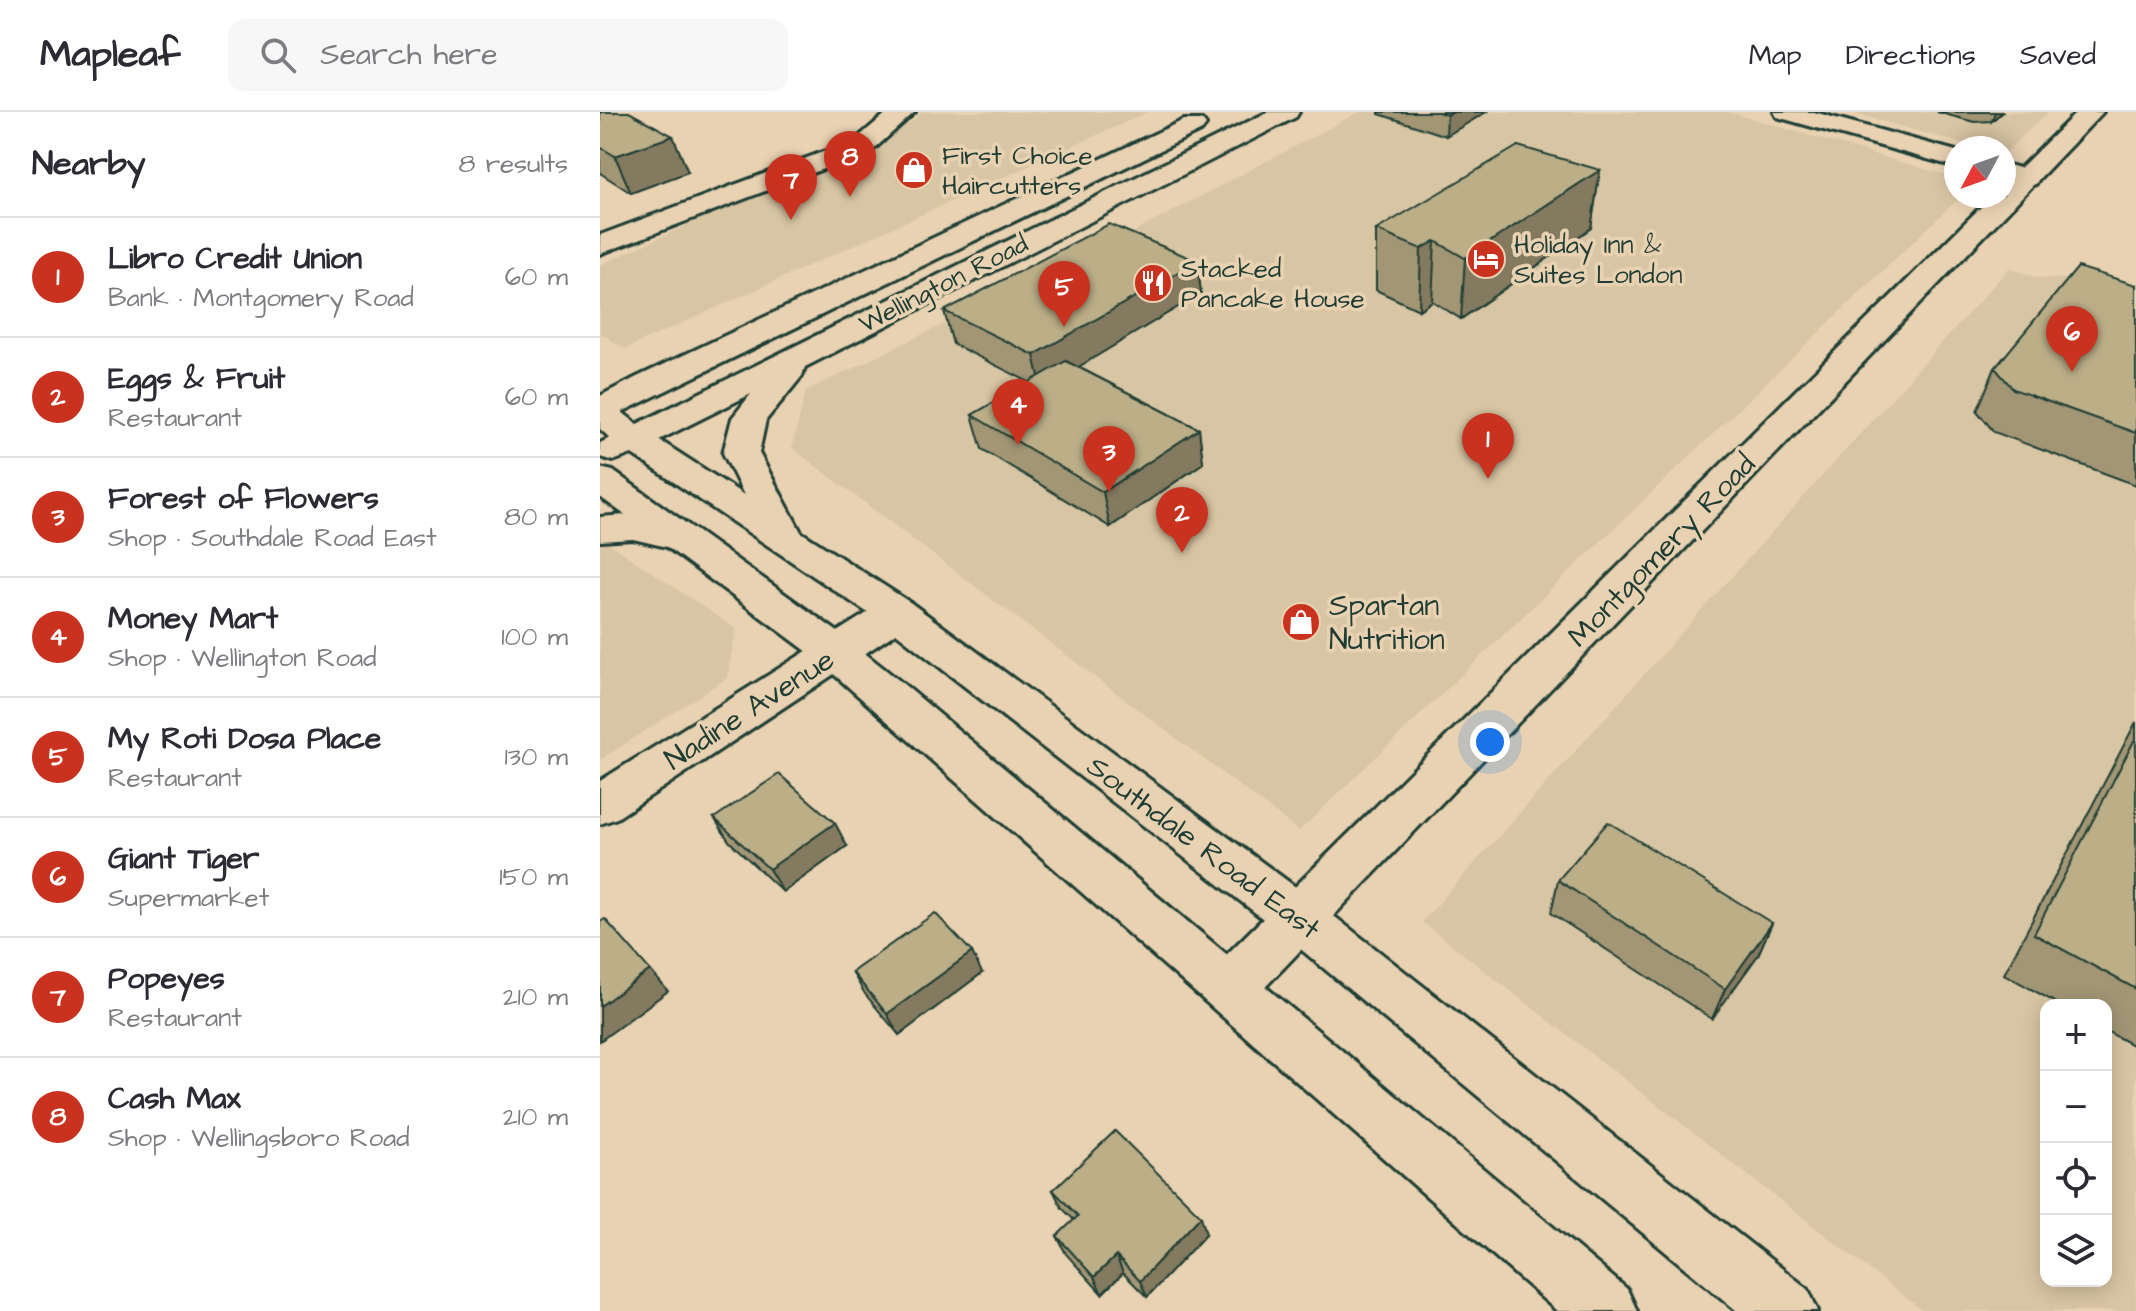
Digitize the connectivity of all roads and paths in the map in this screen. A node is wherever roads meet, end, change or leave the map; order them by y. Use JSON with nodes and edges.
{"nodes":[{"id":1,"x":903,"y":112,"type":"edge"},
{"id":2,"x":1220,"y":112,"type":"edge"},
{"id":3,"x":1287,"y":112,"type":"edge"},
{"id":4,"x":1786,"y":112,"type":"edge"},
{"id":5,"x":2091,"y":112,"type":"edge"},
{"id":6,"x":1944,"y":156,"type":"edge"},
{"id":7,"x":2016,"y":174,"type":"edge"},
{"id":8,"x":1983,"y":208,"type":"edge"},
{"id":9,"x":600,"y":245,"type":"edge"},
{"id":10,"x":801,"y":355,"type":"junction"},
{"id":11,"x":600,"y":411,"type":"edge"},
{"id":12,"x":633,"y":439,"type":"junction"},
{"id":13,"x":600,"y":458,"type":"edge"},
{"id":14,"x":600,"y":479,"type":"edge"},
{"id":15,"x":600,"y":529,"type":"edge"},
{"id":16,"x":680,"y":538,"type":"junction"},
{"id":17,"x":787,"y":540,"type":"junction"},
{"id":18,"x":897,"y":613,"type":"junction"},
{"id":19,"x":836,"y":652,"type":"junction"},
{"id":20,"x":600,"y":805,"type":"edge"},
{"id":21,"x":1298,"y":917,"type":"junction"},
{"id":22,"x":1229,"y":988,"type":"junction"},
{"id":23,"x":1605,"y":1311,"type":"edge"},
{"id":24,"x":1786,"y":1311,"type":"edge"}],
"edges":[{"from":1,"to":9,"type":"main road"},
{"from":2,"to":11,"type":"main road","name":"Wellington Road"},
{"from":3,"to":10,"type":"main road","name":"Wellington Road"},
{"from":4,"to":6,"type":"main road"},
{"from":5,"to":7,"type":"main road","name":"Montgomery Road"},
{"from":8,"to":21,"type":"main road","name":"Montgomery Road"},
{"from":10,"to":12,"type":"main road","name":"Wellington Road"},
{"from":10,"to":17,"type":"main road"},
{"from":11,"to":12,"type":"main road","name":"Southdale Road East"},
{"from":12,"to":13,"type":"main road","name":"Wellington Road"},
{"from":12,"to":17,"type":"main road","name":"Southdale Road East"},
{"from":14,"to":16,"type":"main road"},
{"from":15,"to":16,"type":"main road"},
{"from":16,"to":19,"type":"main road"},
{"from":17,"to":18,"type":"main road","name":"Southdale Road East"},
{"from":18,"to":19,"type":"main road","name":"Nadine Avenue"},
{"from":18,"to":21,"type":"main road","name":"Southdale Road East"},
{"from":19,"to":20,"type":"main road","name":"Nadine Avenue"},
{"from":19,"to":22,"type":"main road"},
{"from":21,"to":22,"type":"main road","name":"Montgomery Road"},
{"from":21,"to":24,"type":"main road","name":"Southdale Road East"},
{"from":22,"to":23,"type":"main road"}]}
